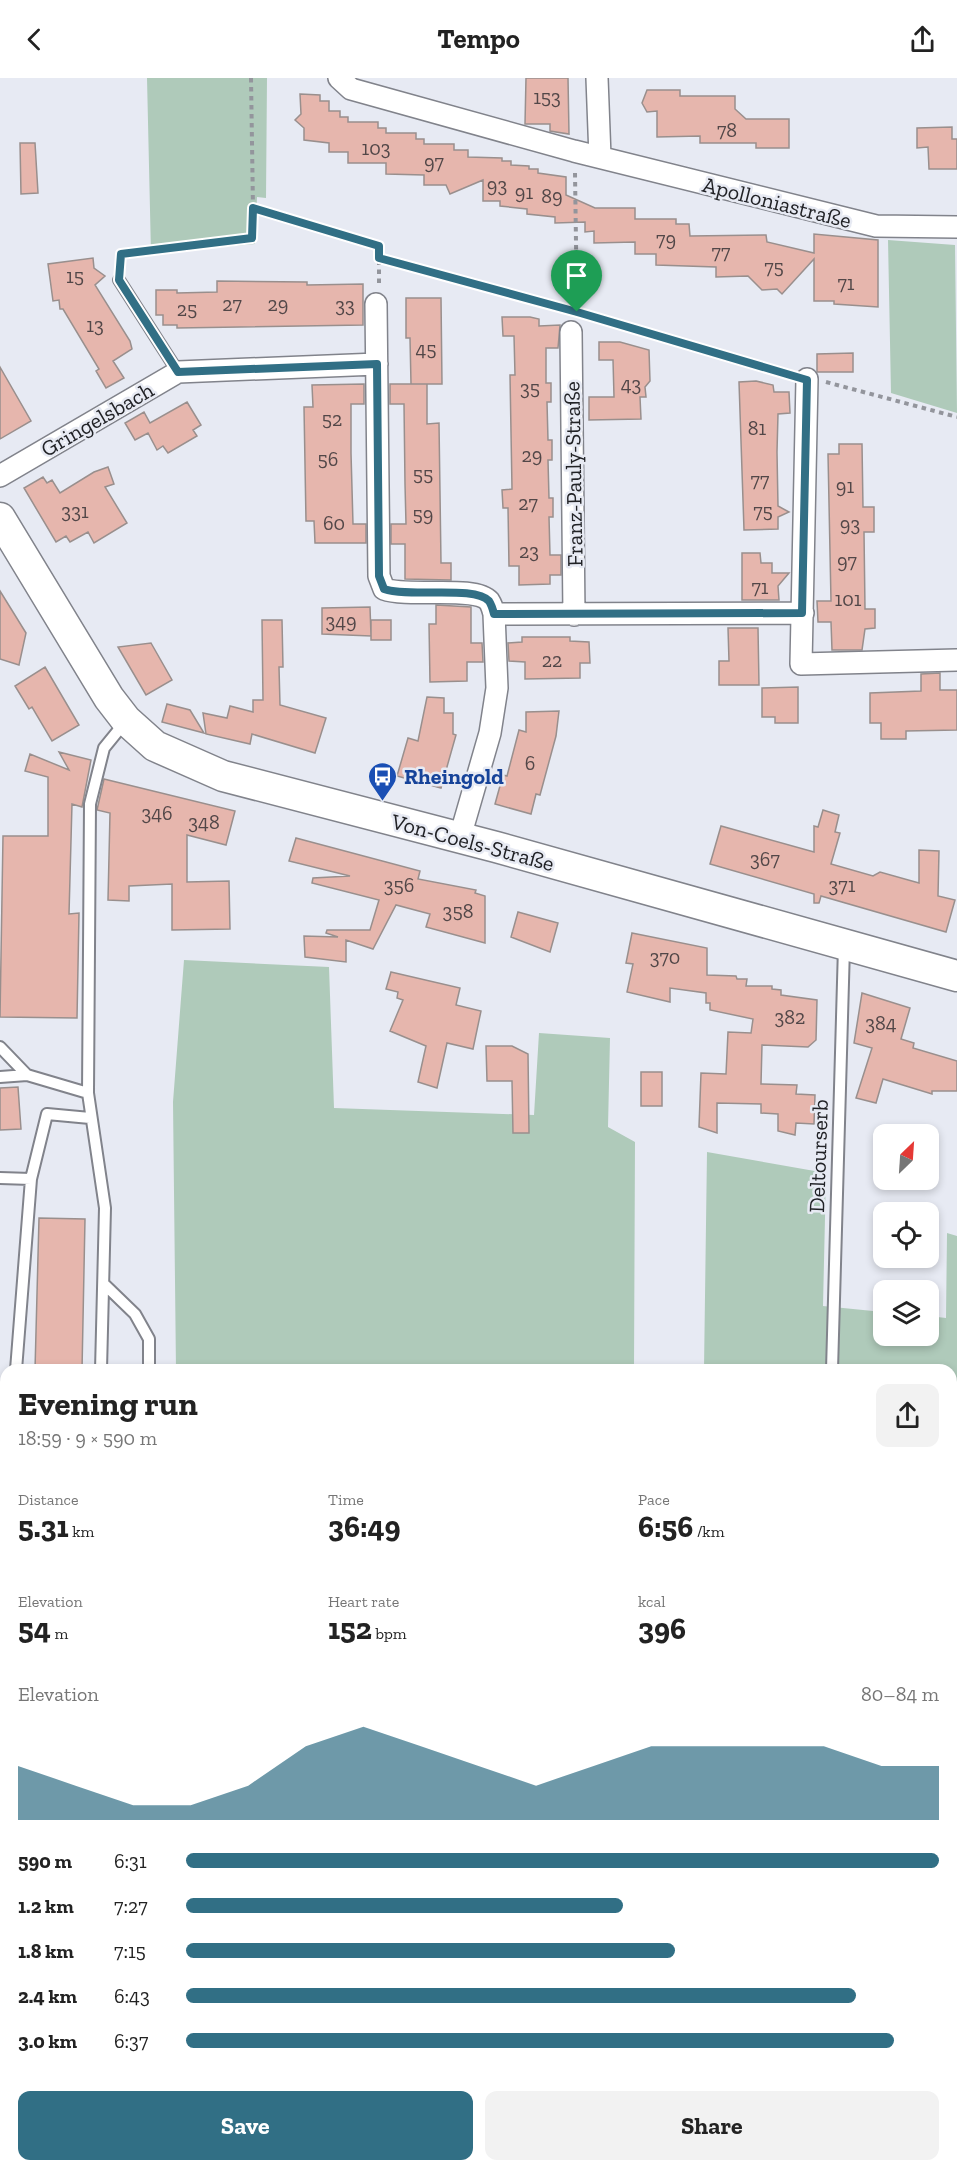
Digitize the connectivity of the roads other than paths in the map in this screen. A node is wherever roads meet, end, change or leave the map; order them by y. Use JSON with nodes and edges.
{"nodes":[{"id":1,"x":339,"y":78,"type":"edge"},
{"id":2,"x":597,"y":78,"type":"edge"},
{"id":3,"x":600,"y":157,"type":"junction"},
{"id":4,"x":957,"y":227,"type":"edge"},
{"id":5,"x":119,"y":280,"type":"road end"},
{"id":6,"x":376,"y":304,"type":"road end"},
{"id":7,"x":571,"y":332,"type":"dead end"},
{"id":8,"x":377,"y":364,"type":"junction"},
{"id":9,"x":178,"y":372,"type":"junction"},
{"id":10,"x":807,"y":380,"type":"road end"},
{"id":11,"x":0,"y":476,"type":"edge"},
{"id":12,"x":0,"y":518,"type":"edge"},
{"id":13,"x":802,"y":613,"type":"junction"},
{"id":14,"x":494,"y":614,"type":"junction"},
{"id":15,"x":574,"y":615,"type":"junction"},
{"id":16,"x":957,"y":660,"type":"edge"},
{"id":17,"x":126,"y":720,"type":"junction"},
{"id":18,"x":460,"y":837,"type":"junction"},
{"id":19,"x":844,"y":944,"type":"junction"},
{"id":20,"x":957,"y":976,"type":"edge"},
{"id":21,"x":0,"y":1047,"type":"edge"},
{"id":22,"x":27,"y":1075,"type":"junction"},
{"id":23,"x":0,"y":1077,"type":"edge"},
{"id":24,"x":88,"y":1093,"type":"junction"},
{"id":25,"x":90,"y":1118,"type":"junction"},
{"id":26,"x":0,"y":1178,"type":"edge"},
{"id":27,"x":31,"y":1179,"type":"junction"},
{"id":28,"x":105,"y":1285,"type":"junction"},
{"id":29,"x":16,"y":1364,"type":"edge"},
{"id":30,"x":101,"y":1364,"type":"edge"},
{"id":31,"x":149,"y":1364,"type":"edge"},
{"id":32,"x":831,"y":1364,"type":"edge"}],
"edges":[{"from":1,"to":3,"type":"street","name":"Apolloniastraße"},
{"from":2,"to":3,"type":"street"},
{"from":3,"to":4,"type":"street","name":"Apolloniastraße"},
{"from":5,"to":9,"type":"lane"},
{"from":6,"to":8,"type":"street"},
{"from":7,"to":15,"type":"street","name":"Franz-Pauly-Straße"},
{"from":8,"to":9,"type":"street","name":"Gringelsbach"},
{"from":8,"to":14,"type":"street"},
{"from":9,"to":11,"type":"street","name":"Gringelsbach"},
{"from":10,"to":13,"type":"street"},
{"from":12,"to":17,"type":"main road","name":"Von-Coels-Straße"},
{"from":13,"to":15,"type":"street"},
{"from":13,"to":16,"type":"street"},
{"from":14,"to":15,"type":"street"},
{"from":14,"to":18,"type":"street"},
{"from":17,"to":18,"type":"main road","name":"Von-Coels-Straße"},
{"from":17,"to":24,"type":"lane"},
{"from":18,"to":19,"type":"main road","name":"Von-Coels-Straße"},
{"from":19,"to":20,"type":"main road","name":"Von-Coels-Straße"},
{"from":19,"to":32,"type":"lane","name":"Deltourserb"},
{"from":21,"to":22,"type":"lane"},
{"from":22,"to":23,"type":"lane"},
{"from":22,"to":24,"type":"lane"},
{"from":24,"to":25,"type":"lane"},
{"from":25,"to":27,"type":"lane"},
{"from":25,"to":28,"type":"lane"},
{"from":26,"to":27,"type":"lane"},
{"from":27,"to":29,"type":"lane"},
{"from":28,"to":30,"type":"lane"},
{"from":28,"to":31,"type":"lane"}]}
